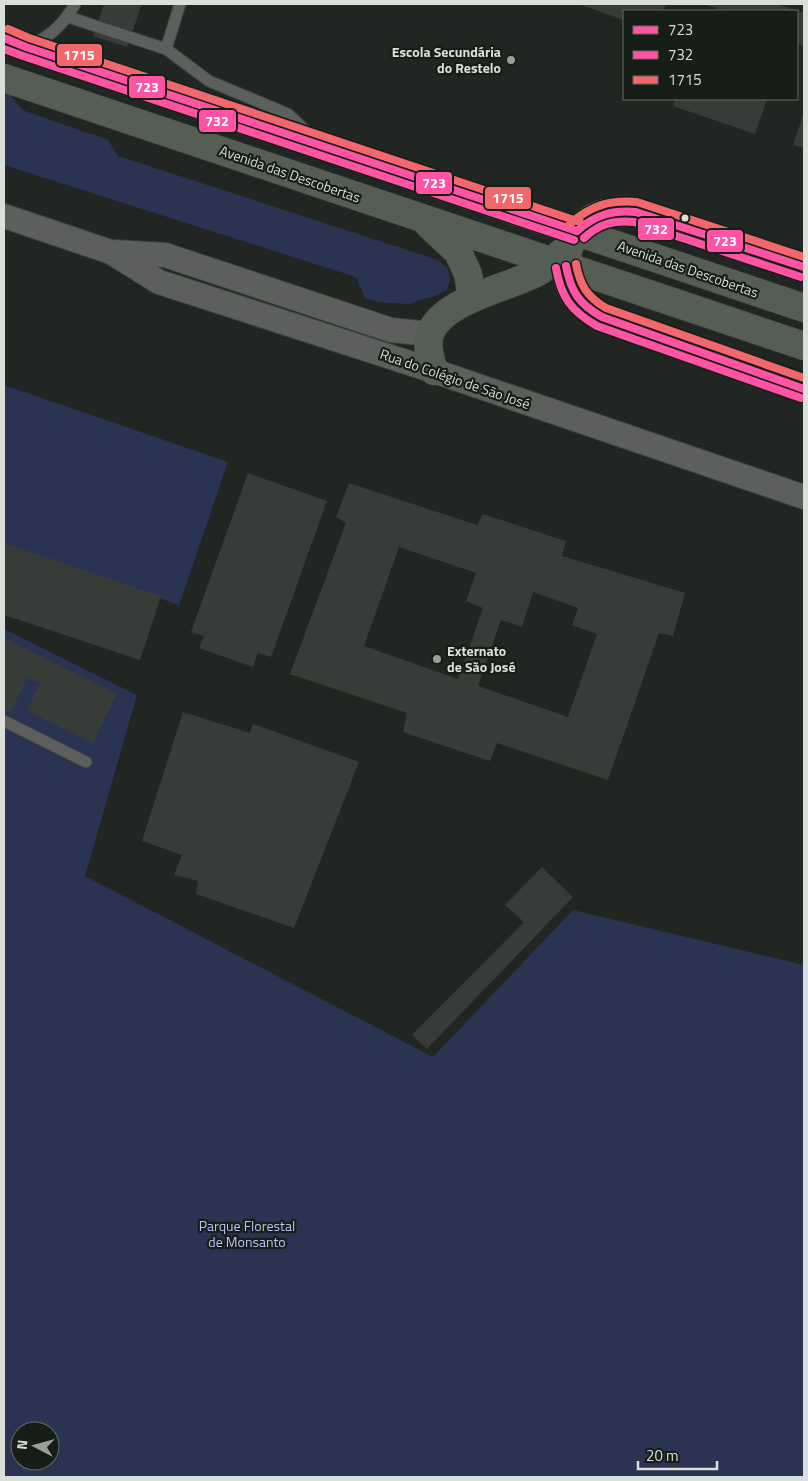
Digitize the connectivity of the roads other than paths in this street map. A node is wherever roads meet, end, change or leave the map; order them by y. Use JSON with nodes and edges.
{"nodes":[{"id":1,"x":74,"y":4,"type":"edge"},
{"id":2,"x":180,"y":4,"type":"edge"},
{"id":3,"x":68,"y":17,"type":"junction"},
{"id":4,"x":15,"y":42,"type":"edge"},
{"id":5,"x":166,"y":49,"type":"junction"},
{"id":6,"x":4,"y":78,"type":"edge"},
{"id":7,"x":321,"y":146,"type":"junction"},
{"id":8,"x":4,"y":216,"type":"edge"},
{"id":9,"x":420,"y":217,"type":"junction"},
{"id":10,"x":566,"y":250,"type":"junction"},
{"id":11,"x":111,"y":252,"type":"junction"},
{"id":12,"x":804,"y":267,"type":"edge"},
{"id":13,"x":472,"y":298,"type":"junction"},
{"id":14,"x":804,"y":308,"type":"edge"},
{"id":15,"x":430,"y":334,"type":"junction"},
{"id":16,"x":804,"y":346,"type":"edge"},
{"id":17,"x":434,"y":371,"type":"junction"},
{"id":18,"x":804,"y":389,"type":"edge"},
{"id":19,"x":804,"y":497,"type":"edge"},
{"id":20,"x":4,"y":721,"type":"edge"},
{"id":21,"x":86,"y":762,"type":"dead end"}],
"edges":[{"from":1,"to":3,"type":"lane"},
{"from":2,"to":5,"type":"lane"},
{"from":3,"to":4,"type":"lane"},
{"from":3,"to":5,"type":"lane"},
{"from":4,"to":7,"type":"main road","name":"Avenida das Descobertas"},
{"from":5,"to":7,"type":"lane"},
{"from":6,"to":9,"type":"main road","name":"Avenida das Descobertas"},
{"from":7,"to":10,"type":"main road","name":"Avenida das Descobertas"},
{"from":8,"to":11,"type":"street","name":"Rua do Colégio de São José"},
{"from":9,"to":10,"type":"main road","name":"Avenida das Descobertas"},
{"from":9,"to":13,"type":"main road"},
{"from":10,"to":12,"type":"main road"},
{"from":10,"to":13,"type":"main road"},
{"from":10,"to":14,"type":"main road","name":"Avenida das Descobertas"},
{"from":10,"to":16,"type":"main road","name":"Avenida das Descobertas"},
{"from":10,"to":18,"type":"main road"},
{"from":11,"to":15,"type":"street","name":"Rua do Colégio de São José"},
{"from":11,"to":17,"type":"street","name":"Rua do Colégio de São José"},
{"from":13,"to":15,"type":"main road"},
{"from":15,"to":17,"type":"main road"},
{"from":17,"to":19,"type":"street","name":"Rua do Colégio de São José"},
{"from":20,"to":21,"type":"lane"}]}
